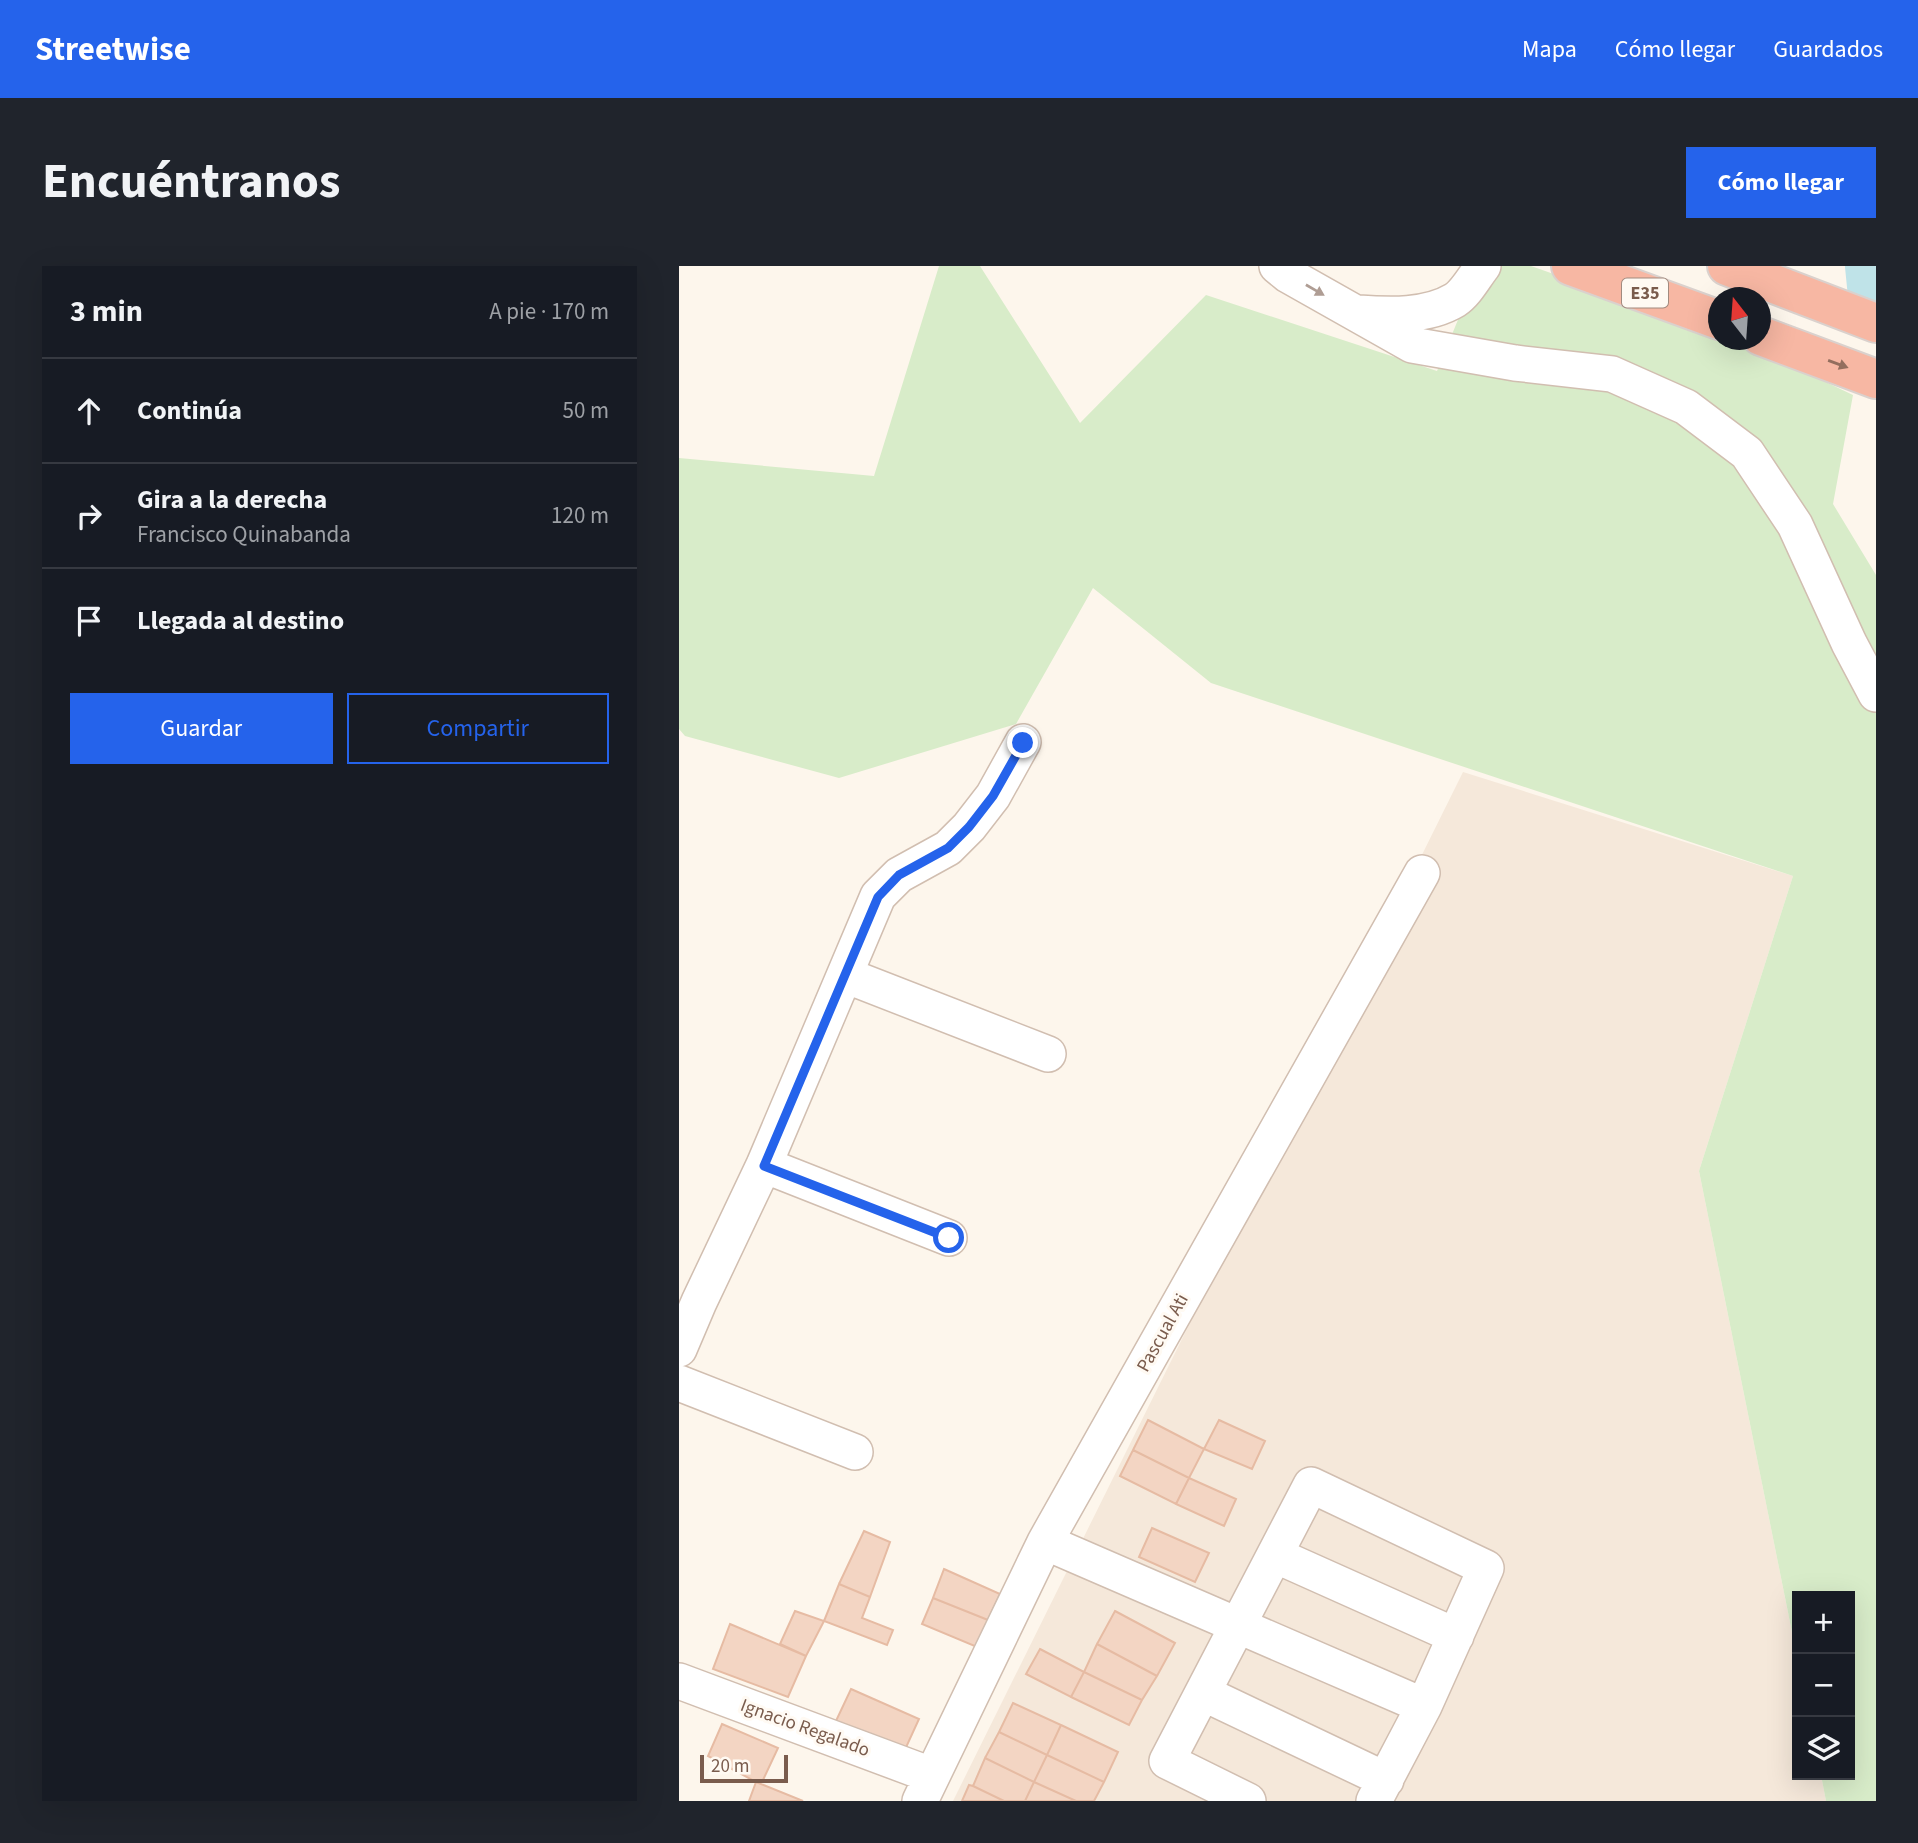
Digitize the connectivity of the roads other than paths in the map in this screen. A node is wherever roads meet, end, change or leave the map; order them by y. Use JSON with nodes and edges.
{"nodes":[{"id":1,"x":1277,"y":266,"type":"edge"},
{"id":2,"x":1483,"y":266,"type":"edge"},
{"id":3,"x":1571,"y":266,"type":"edge"},
{"id":4,"x":1727,"y":266,"type":"edge"},
{"id":5,"x":1456,"y":300,"type":"junction"},
{"id":6,"x":1355,"y":313,"type":"junction"},
{"id":7,"x":1708,"y":316,"type":"edge"},
{"id":8,"x":1876,"y":323,"type":"edge"},
{"id":9,"x":1771,"y":340,"type":"edge"},
{"id":10,"x":1468,"y":354,"type":"junction"},
{"id":11,"x":1876,"y":379,"type":"edge"},
{"id":12,"x":1876,"y":694,"type":"edge"},
{"id":13,"x":1023,"y":743,"type":"dead end"},
{"id":14,"x":1422,"y":873,"type":"dead end"},
{"id":15,"x":845,"y":975,"type":"junction"},
{"id":16,"x":1048,"y":1054,"type":"dead end"},
{"id":17,"x":764,"y":1166,"type":"junction"},
{"id":18,"x":949,"y":1238,"type":"dead end"},
{"id":19,"x":689,"y":1298,"type":"edge"},
{"id":20,"x":679,"y":1349,"type":"edge"},
{"id":21,"x":679,"y":1382,"type":"edge"},
{"id":22,"x":855,"y":1452,"type":"dead end"},
{"id":23,"x":1045,"y":1542,"type":"junction"},
{"id":24,"x":1275,"y":1555,"type":"junction"},
{"id":25,"x":1238,"y":1625,"type":"junction"},
{"id":26,"x":1456,"y":1636,"type":"junction"},
{"id":27,"x":679,"y":1681,"type":"edge"},
{"id":28,"x":1203,"y":1693,"type":"junction"},
{"id":29,"x":1424,"y":1706,"type":"junction"},
{"id":30,"x":926,"y":1788,"type":"edge"},
{"id":31,"x":1380,"y":1790,"type":"edge"},
{"id":32,"x":1248,"y":1801,"type":"edge"}],
"edges":[{"from":1,"to":6,"type":"street","one_way":true},
{"from":2,"to":5,"type":"street"},
{"from":3,"to":7,"type":"highway","number":"E35"},
{"from":4,"to":8,"type":"highway"},
{"from":5,"to":6,"type":"street"},
{"from":5,"to":10,"type":"street"},
{"from":6,"to":10,"type":"street"},
{"from":9,"to":11,"type":"highway","one_way":true},
{"from":10,"to":12,"type":"street"},
{"from":13,"to":15,"type":"street"},
{"from":14,"to":23,"type":"street","name":"Pascual Ati"},
{"from":15,"to":16,"type":"street"},
{"from":15,"to":17,"type":"street"},
{"from":17,"to":18,"type":"street"},
{"from":17,"to":19,"type":"street"},
{"from":19,"to":20,"type":"street"},
{"from":21,"to":22,"type":"street"},
{"from":23,"to":25,"type":"street"},
{"from":23,"to":30,"type":"street","name":"Pascual Ati"},
{"from":24,"to":25,"type":"street"},
{"from":24,"to":26,"type":"street"},
{"from":24,"to":26,"type":"street"},
{"from":25,"to":28,"type":"street"},
{"from":25,"to":29,"type":"street"},
{"from":26,"to":29,"type":"street"},
{"from":27,"to":30,"type":"street","name":"Ignacio Regalado"},
{"from":28,"to":31,"type":"street"},
{"from":28,"to":32,"type":"street"},
{"from":29,"to":31,"type":"street"}]}
